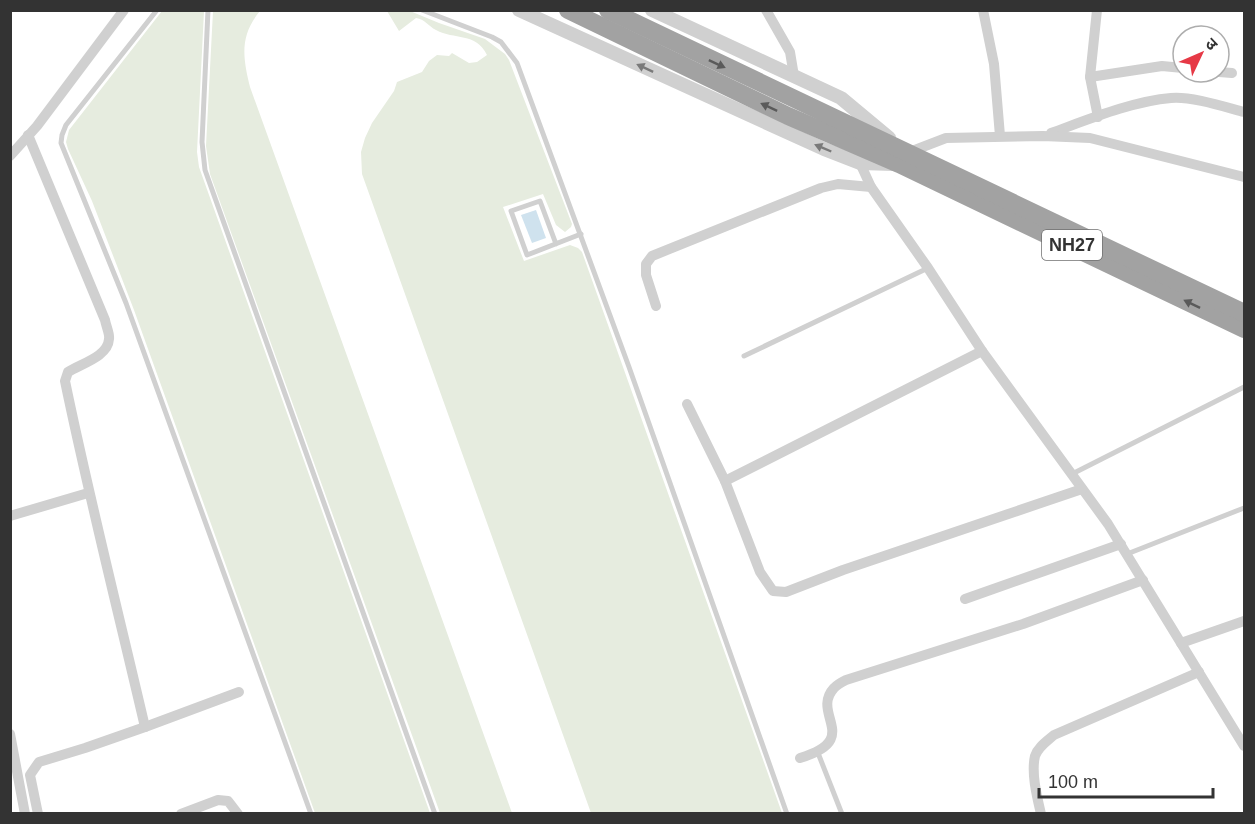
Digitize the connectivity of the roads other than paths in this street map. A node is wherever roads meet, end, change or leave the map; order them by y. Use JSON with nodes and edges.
{"nodes":[{"id":1,"x":124,"y":10,"type":"edge"},
{"id":2,"x":157,"y":10,"type":"edge"},
{"id":3,"x":208,"y":10,"type":"edge"},
{"id":4,"x":422,"y":10,"type":"edge"},
{"id":5,"x":519,"y":10,"type":"edge"},
{"id":6,"x":568,"y":10,"type":"edge"},
{"id":7,"x":608,"y":10,"type":"edge"},
{"id":8,"x":652,"y":10,"type":"edge"},
{"id":9,"x":766,"y":10,"type":"edge"},
{"id":10,"x":983,"y":10,"type":"edge"},
{"id":11,"x":1097,"y":10,"type":"edge"},
{"id":12,"x":1171,"y":67,"type":"edge"},
{"id":13,"x":794,"y":76,"type":"junction"},
{"id":14,"x":1090,"y":77,"type":"junction"},
{"id":15,"x":1245,"y":112,"type":"edge"},
{"id":16,"x":1098,"y":117,"type":"junction"},
{"id":17,"x":28,"y":135,"type":"junction"},
{"id":18,"x":1000,"y":136,"type":"junction"},
{"id":19,"x":1043,"y":136,"type":"junction"},
{"id":20,"x":10,"y":156,"type":"edge"},
{"id":21,"x":903,"y":158,"type":"junction"},
{"id":22,"x":860,"y":164,"type":"junction"},
{"id":23,"x":1245,"y":177,"type":"edge"},
{"id":24,"x":871,"y":187,"type":"junction"},
{"id":25,"x":580,"y":234,"type":"junction"},
{"id":26,"x":556,"y":244,"type":"junction"},
{"id":27,"x":928,"y":268,"type":"junction"},
{"id":28,"x":656,"y":306,"type":"dead end"},
{"id":29,"x":1245,"y":313,"type":"edge"},
{"id":30,"x":1245,"y":329,"type":"edge"},
{"id":31,"x":982,"y":351,"type":"junction"},
{"id":32,"x":744,"y":356,"type":"dead end"},
{"id":33,"x":1245,"y":387,"type":"edge"},
{"id":34,"x":687,"y":404,"type":"dead end"},
{"id":35,"x":1071,"y":474,"type":"junction"},
{"id":36,"x":725,"y":481,"type":"junction"},
{"id":37,"x":1082,"y":489,"type":"junction"},
{"id":38,"x":88,"y":493,"type":"junction"},
{"id":39,"x":1245,"y":508,"type":"edge"},
{"id":40,"x":10,"y":516,"type":"edge"},
{"id":41,"x":1124,"y":549,"type":"junction"},
{"id":42,"x":1143,"y":580,"type":"junction"},
{"id":43,"x":965,"y":599,"type":"dead end"},
{"id":44,"x":1245,"y":621,"type":"edge"},
{"id":45,"x":1181,"y":643,"type":"junction"},
{"id":46,"x":1199,"y":672,"type":"junction"},
{"id":47,"x":239,"y":692,"type":"dead end"},
{"id":48,"x":145,"y":727,"type":"junction"},
{"id":49,"x":10,"y":734,"type":"edge"},
{"id":50,"x":1245,"y":746,"type":"edge"},
{"id":51,"x":818,"y":753,"type":"junction"},
{"id":52,"x":800,"y":758,"type":"dead end"},
{"id":53,"x":25,"y":813,"type":"edge"},
{"id":54,"x":38,"y":813,"type":"edge"},
{"id":55,"x":181,"y":813,"type":"edge"},
{"id":56,"x":238,"y":813,"type":"edge"},
{"id":57,"x":311,"y":813,"type":"edge"},
{"id":58,"x":435,"y":813,"type":"edge"},
{"id":59,"x":787,"y":813,"type":"edge"},
{"id":60,"x":842,"y":813,"type":"edge"},
{"id":61,"x":1041,"y":813,"type":"edge"}],
"edges":[{"from":1,"to":17,"type":"street"},
{"from":2,"to":57,"type":"lane"},
{"from":3,"to":58,"type":"lane"},
{"from":4,"to":25,"type":"lane"},
{"from":22,"to":5,"type":"street","one_way":true},
{"from":21,"to":6,"type":"highway","number":"NH27","one_way":true},
{"from":7,"to":21,"type":"highway","number":"NH27","one_way":true},
{"from":8,"to":13,"type":"street"},
{"from":9,"to":13,"type":"street"},
{"from":10,"to":18,"type":"street"},
{"from":11,"to":14,"type":"street"},
{"from":12,"to":14,"type":"street"},
{"from":13,"to":21,"type":"street"},
{"from":14,"to":16,"type":"street"},
{"from":15,"to":16,"type":"street"},
{"from":16,"to":19,"type":"street"},
{"from":17,"to":20,"type":"street"},
{"from":17,"to":38,"type":"street"},
{"from":18,"to":19,"type":"street"},
{"from":18,"to":21,"type":"street"},
{"from":19,"to":23,"type":"street"},
{"from":21,"to":22,"type":"street"},
{"from":21,"to":29,"type":"highway","number":"NH27"},
{"from":30,"to":21,"type":"highway","number":"NH27","one_way":true},
{"from":22,"to":24,"type":"street"},
{"from":24,"to":27,"type":"street"},
{"from":24,"to":28,"type":"street"},
{"from":25,"to":26,"type":"lane"},
{"from":25,"to":59,"type":"lane"},
{"from":26,"to":26,"type":"lane"},
{"from":27,"to":31,"type":"street"},
{"from":27,"to":32,"type":"lane"},
{"from":31,"to":35,"type":"street"},
{"from":31,"to":36,"type":"street"},
{"from":33,"to":35,"type":"lane"},
{"from":34,"to":36,"type":"street"},
{"from":35,"to":37,"type":"street"},
{"from":36,"to":37,"type":"street"},
{"from":37,"to":41,"type":"street"},
{"from":38,"to":40,"type":"street"},
{"from":38,"to":48,"type":"street"},
{"from":39,"to":41,"type":"lane"},
{"from":41,"to":42,"type":"street"},
{"from":41,"to":43,"type":"street"},
{"from":42,"to":45,"type":"street"},
{"from":42,"to":51,"type":"street"},
{"from":44,"to":45,"type":"street"},
{"from":45,"to":46,"type":"street"},
{"from":46,"to":50,"type":"street"},
{"from":46,"to":61,"type":"street"},
{"from":47,"to":48,"type":"street"},
{"from":48,"to":54,"type":"street"},
{"from":49,"to":53,"type":"street"},
{"from":51,"to":52,"type":"street"},
{"from":51,"to":60,"type":"lane"},
{"from":55,"to":56,"type":"street"}]}
